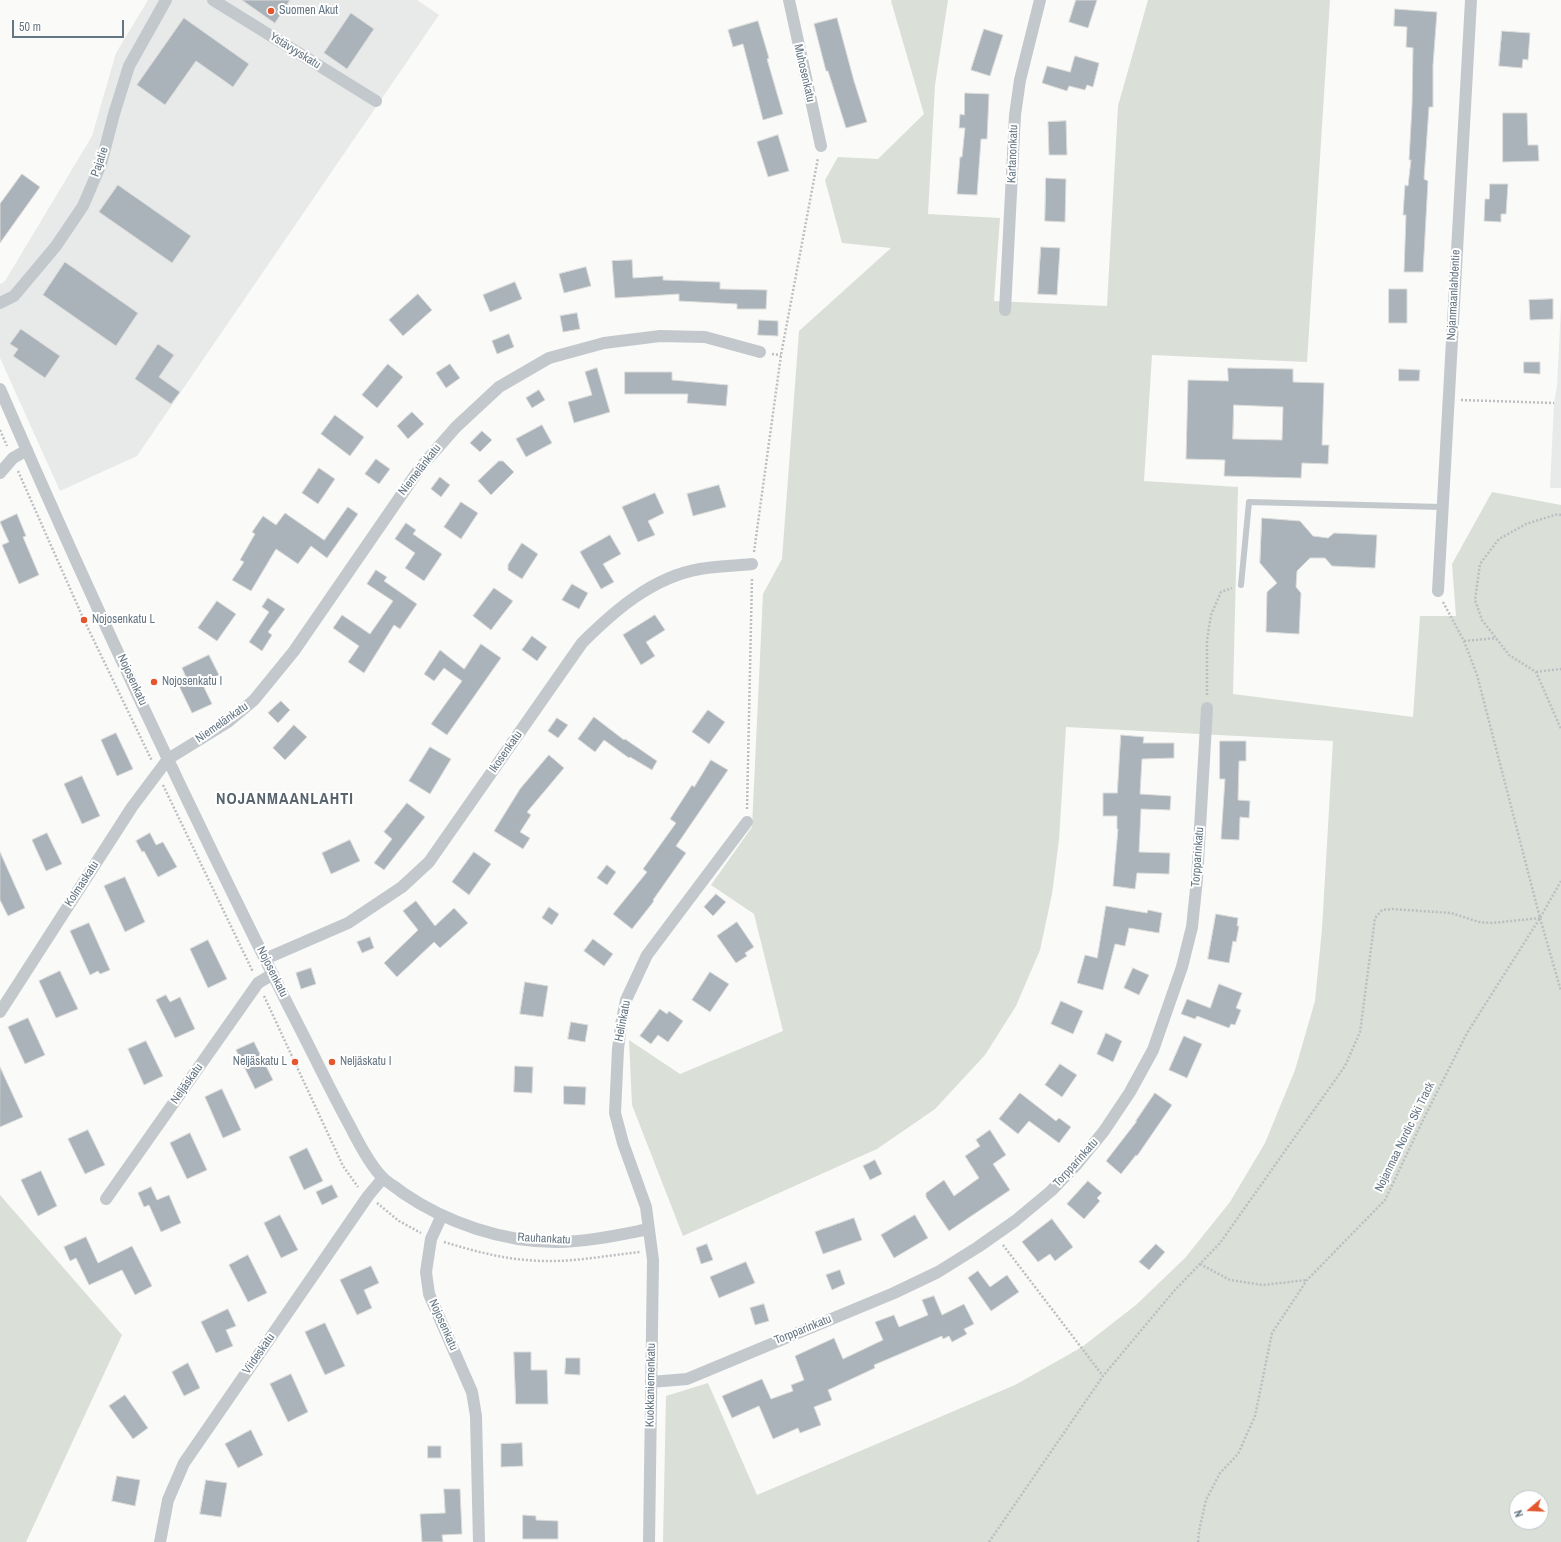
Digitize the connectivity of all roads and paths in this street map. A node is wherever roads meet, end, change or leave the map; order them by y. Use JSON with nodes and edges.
{"nodes":[{"id":1,"x":166,"y":0,"type":"edge"},
{"id":2,"x":214,"y":0,"type":"edge"},
{"id":3,"x":789,"y":0,"type":"edge"},
{"id":4,"x":1040,"y":0,"type":"edge"},
{"id":5,"x":1471,"y":0,"type":"edge"},
{"id":6,"x":376,"y":101,"type":"dead end"},
{"id":7,"x":821,"y":146,"type":"joint"},
{"id":8,"x":0,"y":303,"type":"edge"},
{"id":9,"x":1005,"y":310,"type":"dead end"},
{"id":10,"x":760,"y":352,"type":"dead end"},
{"id":11,"x":0,"y":388,"type":"edge"},
{"id":12,"x":1458,"y":400,"type":"dead end"},
{"id":13,"x":1554,"y":403,"type":"dead end"},
{"id":14,"x":27,"y":450,"type":"junction"},
{"id":15,"x":0,"y":473,"type":"edge"},
{"id":16,"x":1442,"y":507,"type":"junction"},
{"id":17,"x":1561,"y":515,"type":"edge"},
{"id":18,"x":752,"y":564,"type":"junction"},
{"id":19,"x":1241,"y":585,"type":"joint"},
{"id":20,"x":1438,"y":591,"type":"joint"},
{"id":21,"x":1496,"y":638,"type":"junction"},
{"id":22,"x":1464,"y":641,"type":"junction"},
{"id":23,"x":1561,"y":669,"type":"edge"},
{"id":24,"x":1536,"y":672,"type":"junction"},
{"id":25,"x":1207,"y":708,"type":"joint"},
{"id":26,"x":1561,"y":729,"type":"edge"},
{"id":27,"x":168,"y":759,"type":"junction"},
{"id":28,"x":747,"y":822,"type":"joint"},
{"id":29,"x":1561,"y":881,"type":"edge"},
{"id":30,"x":1540,"y":918,"type":"junction"},
{"id":31,"x":265,"y":959,"type":"junction"},
{"id":32,"x":273,"y":974,"type":"junction"},
{"id":33,"x":1561,"y":991,"type":"edge"},
{"id":34,"x":0,"y":1012,"type":"edge"},
{"id":35,"x":383,"y":1178,"type":"junction"},
{"id":36,"x":106,"y":1199,"type":"dead end"},
{"id":37,"x":442,"y":1215,"type":"junction"},
{"id":38,"x":649,"y":1229,"type":"junction"},
{"id":39,"x":996,"y":1235,"type":"junction"},
{"id":40,"x":1200,"y":1264,"type":"junction"},
{"id":41,"x":1307,"y":1280,"type":"junction"},
{"id":42,"x":1103,"y":1376,"type":"junction"},
{"id":43,"x":651,"y":1382,"type":"junction"},
{"id":44,"x":160,"y":1542,"type":"edge"},
{"id":45,"x":479,"y":1542,"type":"edge"},
{"id":46,"x":649,"y":1542,"type":"edge"},
{"id":47,"x":988,"y":1542,"type":"edge"},
{"id":48,"x":1198,"y":1542,"type":"edge"}],
"edges":[{"from":1,"to":8,"type":"street","name":"Pajatie"},
{"from":2,"to":6,"type":"street","name":"Ystävyyskatu"},
{"from":3,"to":7,"type":"street","name":"Muhosenkatu"},
{"from":4,"to":9,"type":"street","name":"Kartanonkatu"},
{"from":5,"to":16,"type":"street","name":"Nojanmaanlahdentie"},
{"from":7,"to":18,"type":"path"},
{"from":10,"to":27,"type":"street","name":"Niemelänkatu"},
{"from":11,"to":14,"type":"street","name":"Nojosenkatu"},
{"from":12,"to":13,"type":"path"},
{"from":14,"to":15,"type":"street"},
{"from":14,"to":27,"type":"street","name":"Nojosenkatu"},
{"from":16,"to":19,"type":"lane"},
{"from":16,"to":20,"type":"street","name":"Nojanmaanlahdentie"},
{"from":17,"to":21,"type":"path"},
{"from":18,"to":28,"type":"path"},
{"from":18,"to":31,"type":"street","name":"Ikosenkatu"},
{"from":19,"to":25,"type":"path"},
{"from":20,"to":22,"type":"path"},
{"from":21,"to":22,"type":"path"},
{"from":21,"to":24,"type":"path"},
{"from":22,"to":30,"type":"path"},
{"from":23,"to":24,"type":"path"},
{"from":24,"to":26,"type":"path"},
{"from":25,"to":39,"type":"street","name":"Torpparinkatu"},
{"from":27,"to":31,"type":"street","name":"Nojosenkatu"},
{"from":27,"to":34,"type":"street","name":"Kolmaskatu"},
{"from":28,"to":38,"type":"street","name":"Helinkatu"},
{"from":29,"to":30,"type":"path","name":"Nojanmaa Nordic Ski Track"},
{"from":30,"to":33,"type":"path"},
{"from":30,"to":40,"type":"path"},
{"from":30,"to":41,"type":"path","name":"Nojanmaa Nordic Ski Track"},
{"from":31,"to":32,"type":"street","name":"Nojosenkatu"},
{"from":32,"to":35,"type":"street","name":"Nojosenkatu"},
{"from":32,"to":36,"type":"street","name":"Neljäskatu"},
{"from":35,"to":37,"type":"street","name":"Nojosenkatu"},
{"from":35,"to":44,"type":"street","name":"Viideskatu"},
{"from":37,"to":38,"type":"street","name":"Rauhankatu"},
{"from":37,"to":45,"type":"street","name":"Nojosenkatu"},
{"from":38,"to":43,"type":"street","name":"Kuokkaniemenkatu"},
{"from":39,"to":42,"type":"path"},
{"from":39,"to":43,"type":"street","name":"Torpparinkatu"},
{"from":40,"to":41,"type":"path"},
{"from":40,"to":42,"type":"path"},
{"from":41,"to":48,"type":"path","name":"Nojanmaa Nordic Ski Track"},
{"from":42,"to":47,"type":"path"},
{"from":43,"to":46,"type":"street","name":"Kuokkaniemenkatu"}]}
